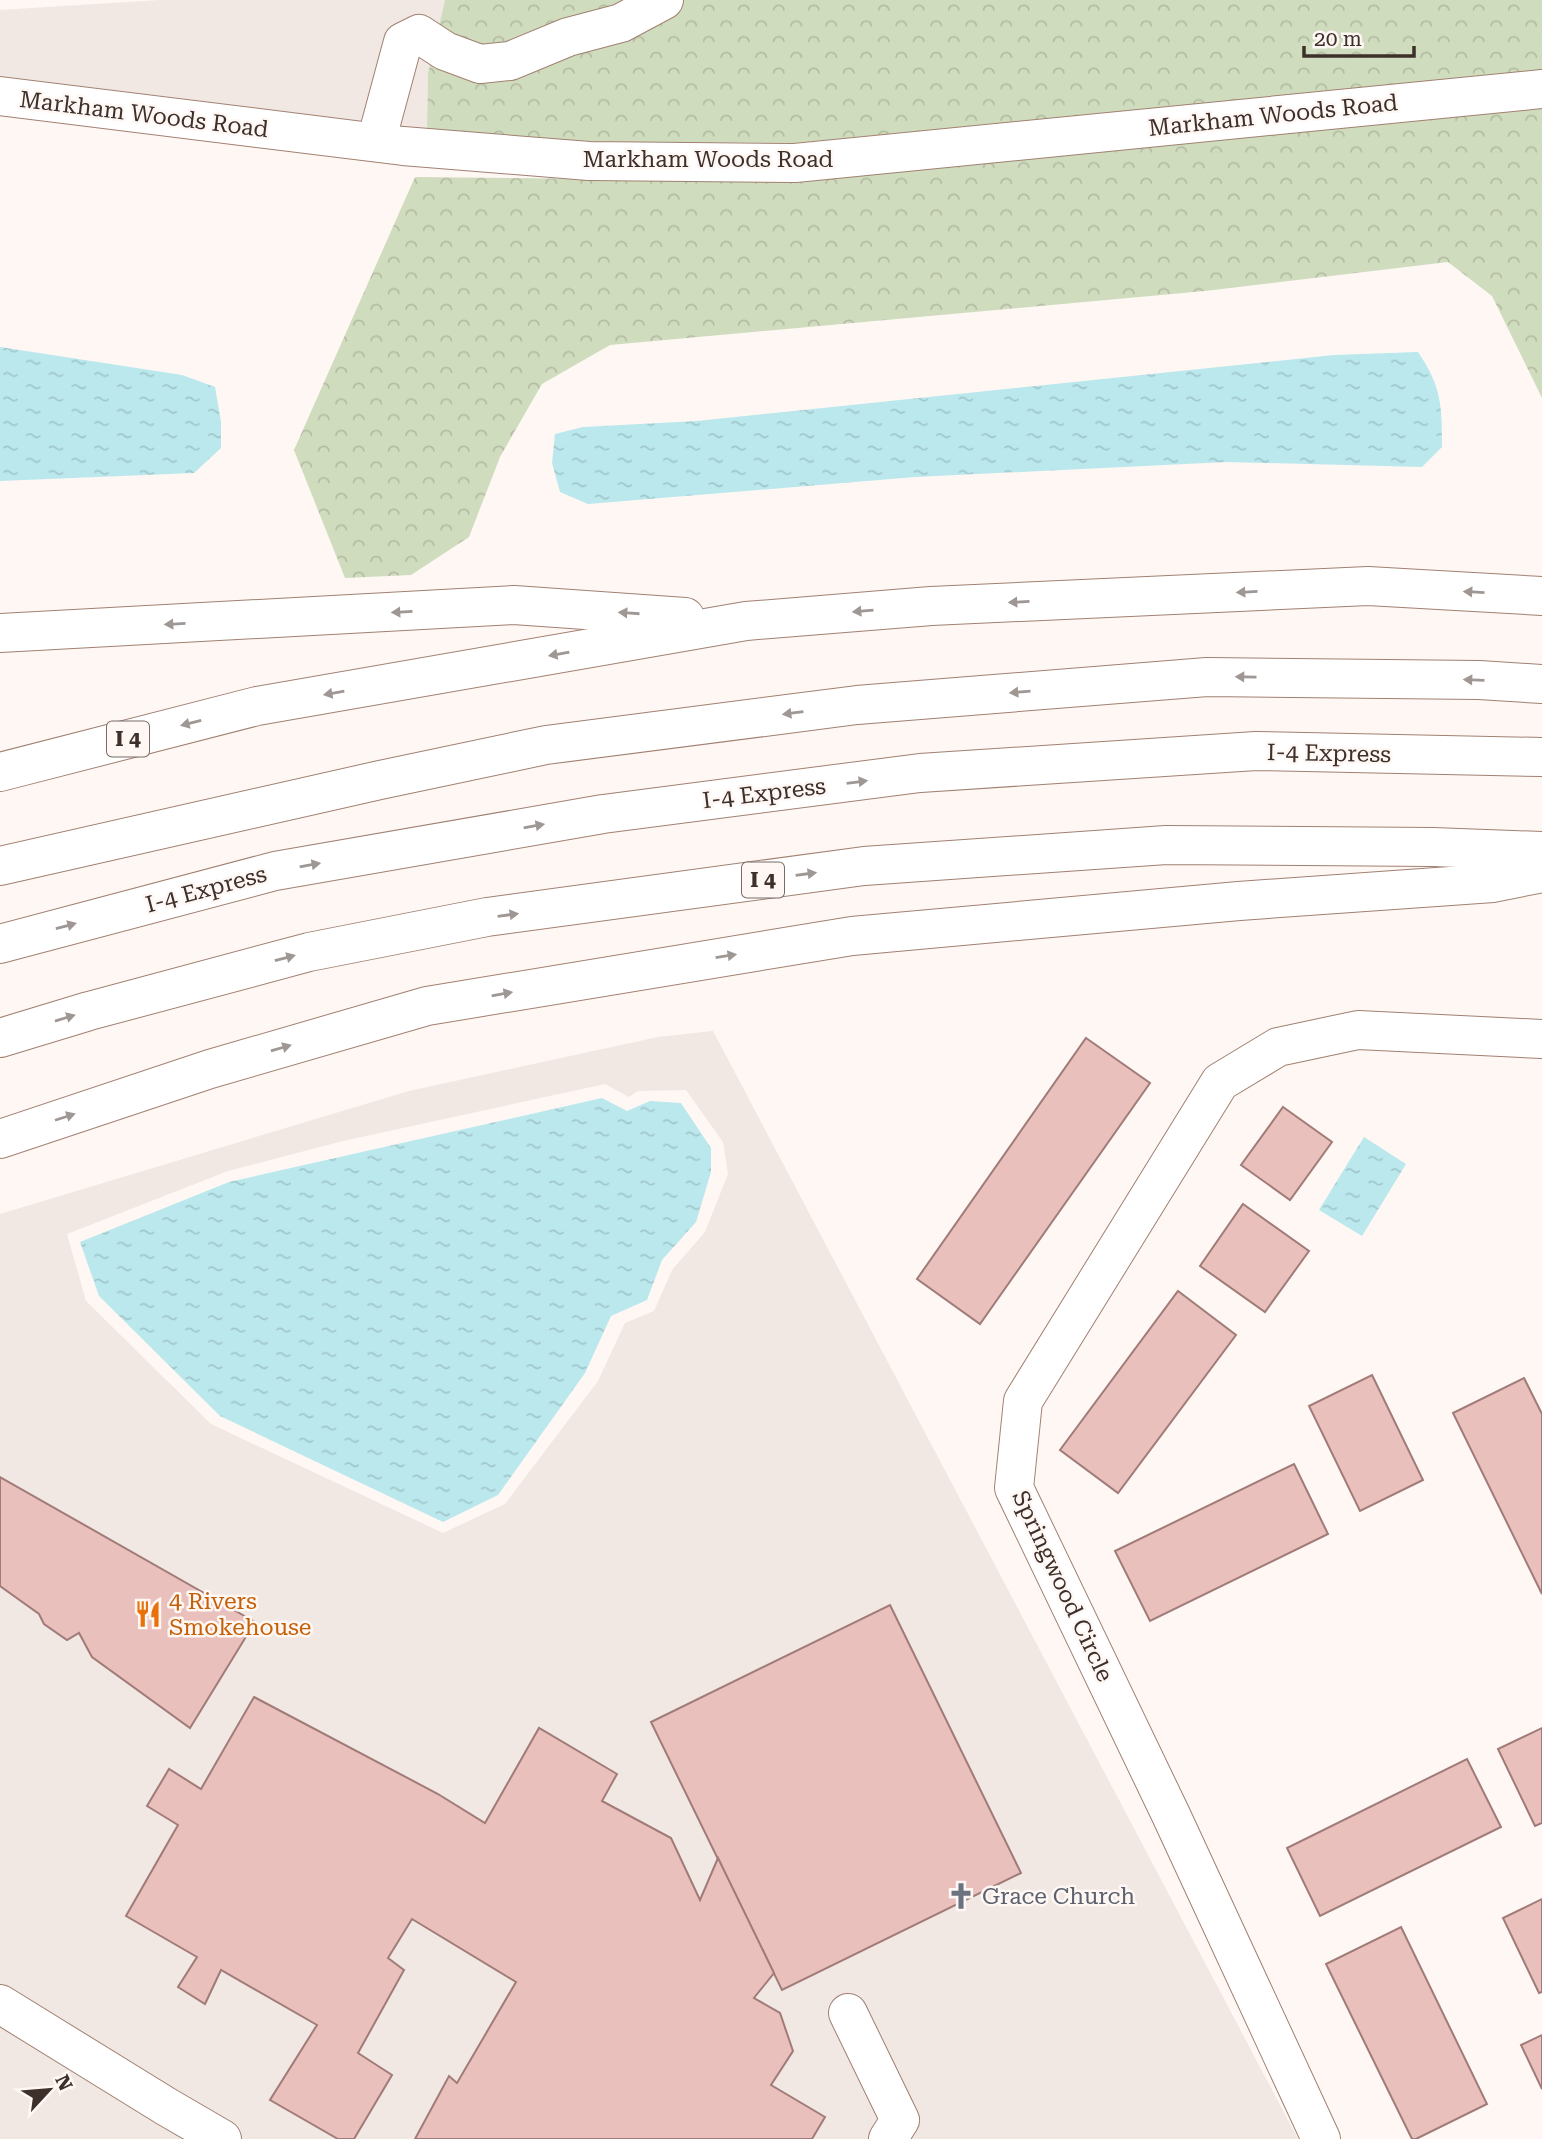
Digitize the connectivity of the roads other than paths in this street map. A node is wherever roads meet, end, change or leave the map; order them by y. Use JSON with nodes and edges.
{"nodes":[{"id":1,"x":664,"y":0,"type":"edge"},
{"id":2,"x":1542,"y":89,"type":"edge"},
{"id":3,"x":0,"y":96,"type":"edge"},
{"id":4,"x":376,"y":142,"type":"junction"},
{"id":5,"x":1542,"y":596,"type":"edge"},
{"id":6,"x":746,"y":621,"type":"junction"},
{"id":7,"x":0,"y":633,"type":"edge"},
{"id":8,"x":1542,"y":684,"type":"edge"},
{"id":9,"x":1542,"y":757,"type":"edge"},
{"id":10,"x":0,"y":772,"type":"edge"},
{"id":11,"x":1542,"y":851,"type":"edge"},
{"id":12,"x":0,"y":866,"type":"edge"},
{"id":13,"x":1542,"y":873,"type":"edge"},
{"id":14,"x":0,"y":944,"type":"edge"},
{"id":15,"x":0,"y":1038,"type":"edge"},
{"id":16,"x":1542,"y":1038,"type":"edge"},
{"id":17,"x":0,"y":1139,"type":"edge"},
{"id":18,"x":0,"y":2004,"type":"edge"},
{"id":19,"x":848,"y":2012,"type":"dead end"},
{"id":20,"x":899,"y":2133,"type":"edge"},
{"id":21,"x":222,"y":2139,"type":"edge"},
{"id":22,"x":1321,"y":2139,"type":"edge"}],
"edges":[{"from":1,"to":4,"type":"main road"},
{"from":2,"to":4,"type":"main road","name":"Markham Woods Road"},
{"from":3,"to":4,"type":"main road","name":"Markham Woods Road"},
{"from":5,"to":6,"type":"main road","number":"I 4","one_way":true},
{"from":6,"to":7,"type":"main road","one_way":true},
{"from":6,"to":10,"type":"main road","number":"I 4","one_way":true},
{"from":8,"to":12,"type":"main road","one_way":true},
{"from":14,"to":9,"type":"main road","name":"I-4 Express","one_way":true},
{"from":15,"to":11,"type":"main road","number":"I 4","one_way":true},
{"from":17,"to":13,"type":"main road","one_way":true},
{"from":16,"to":22,"type":"main road","name":"Springwood Circle"},
{"from":18,"to":21,"type":"main road"},
{"from":19,"to":20,"type":"main road"}]}
